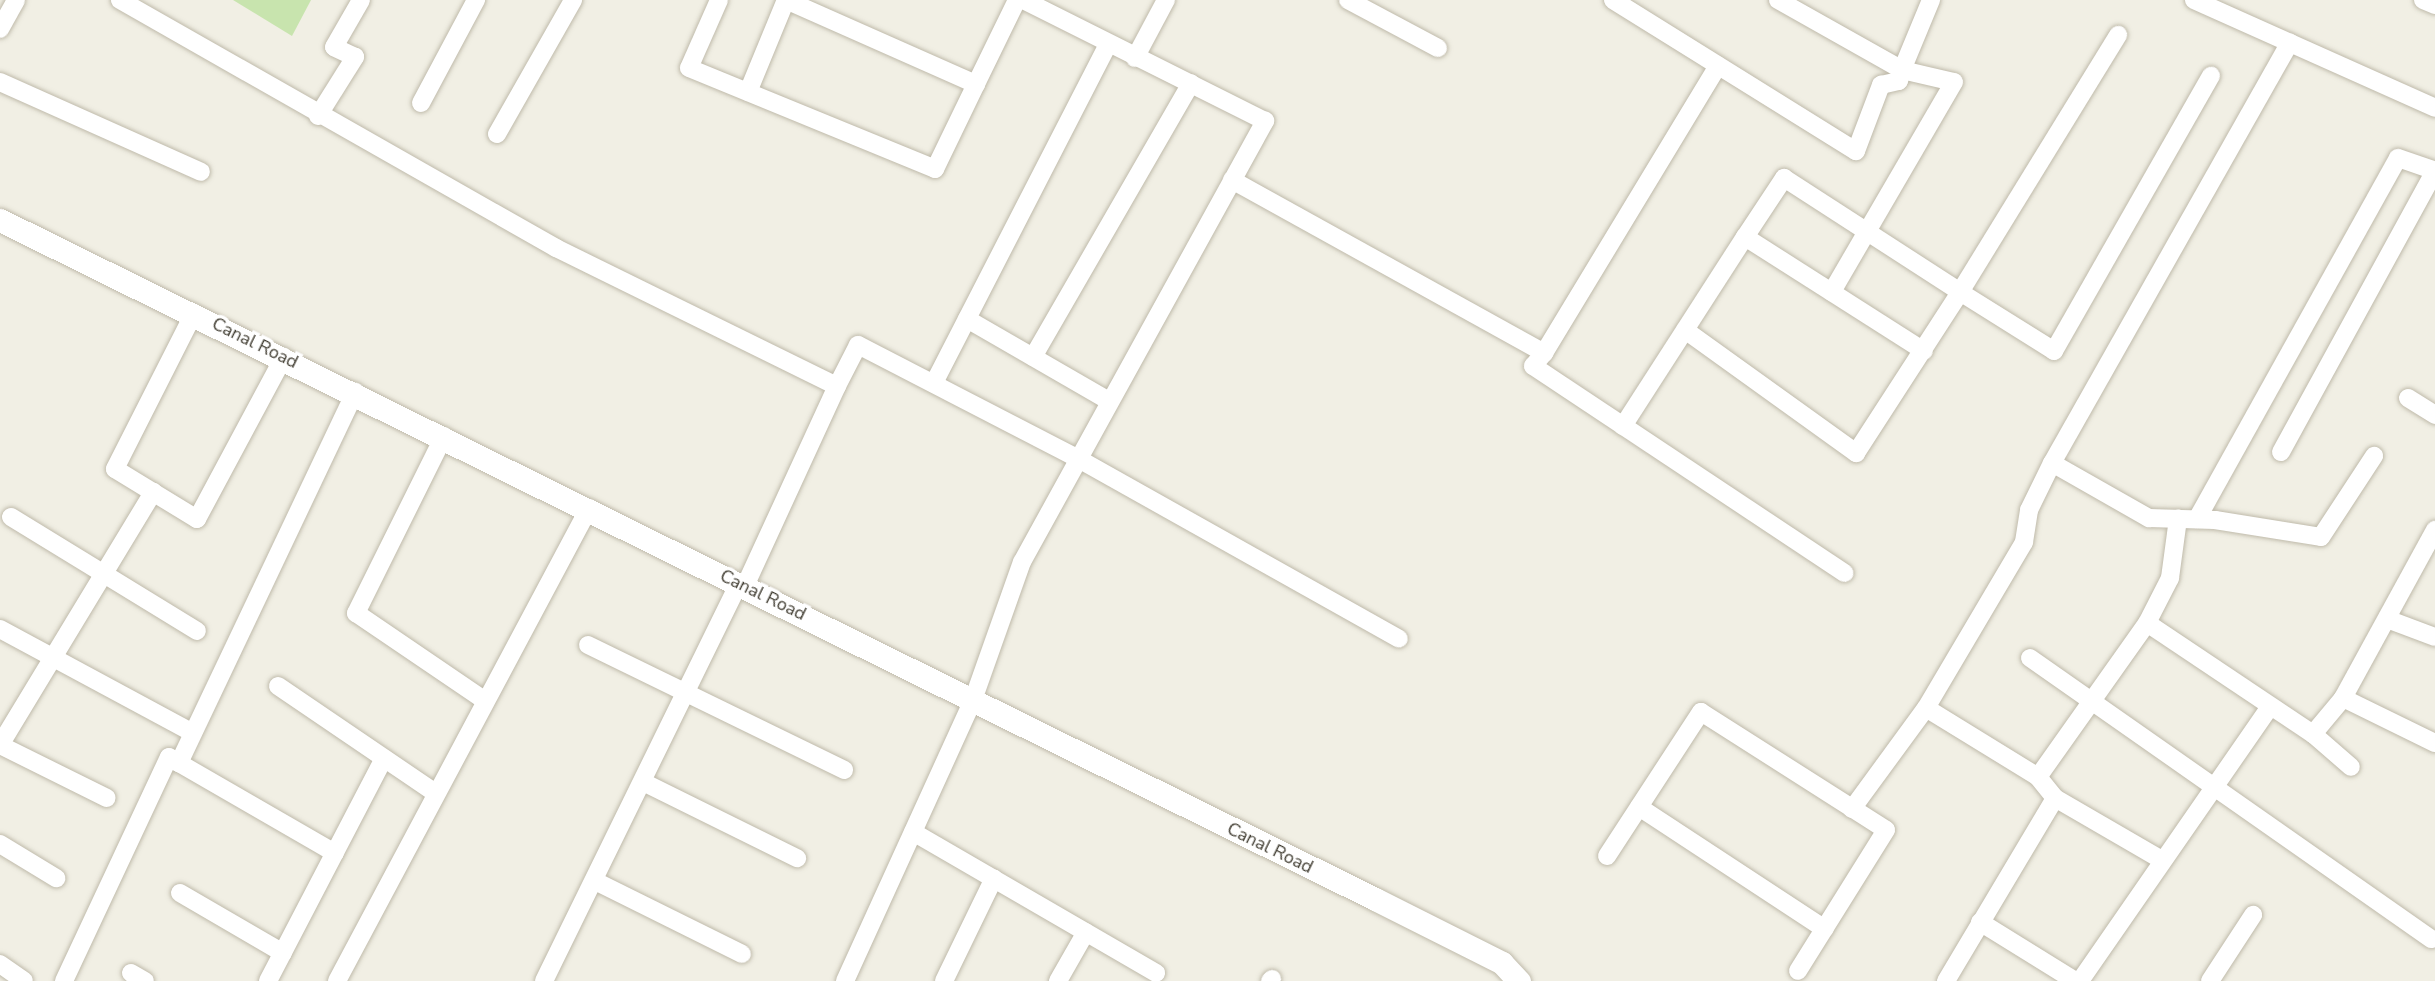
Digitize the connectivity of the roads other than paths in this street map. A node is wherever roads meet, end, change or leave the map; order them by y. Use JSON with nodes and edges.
{"nodes":[{"id":1,"x":16,"y":0,"type":"edge"},
{"id":2,"x":120,"y":0,"type":"edge"},
{"id":3,"x":361,"y":0,"type":"edge"},
{"id":4,"x":477,"y":0,"type":"edge"},
{"id":5,"x":573,"y":0,"type":"edge"},
{"id":6,"x":719,"y":0,"type":"edge"},
{"id":7,"x":786,"y":0,"type":"edge"},
{"id":8,"x":1017,"y":0,"type":"edge"},
{"id":9,"x":1023,"y":0,"type":"edge"},
{"id":10,"x":1166,"y":0,"type":"edge"},
{"id":11,"x":1348,"y":0,"type":"edge"},
{"id":12,"x":1613,"y":0,"type":"edge"},
{"id":13,"x":1779,"y":0,"type":"edge"},
{"id":14,"x":1931,"y":0,"type":"edge"},
{"id":15,"x":2194,"y":0,"type":"edge"},
{"id":16,"x":2423,"y":0,"type":"edge"},
{"id":17,"x":2435,"y":5,"type":"edge"},
{"id":18,"x":0,"y":29,"type":"edge"},
{"id":19,"x":2118,"y":35,"type":"dead end"},
{"id":20,"x":2290,"y":43,"type":"junction"},
{"id":21,"x":1108,"y":44,"type":"junction"},
{"id":22,"x":1438,"y":48,"type":"dead end"},
{"id":23,"x":1135,"y":58,"type":"junction"},
{"id":24,"x":1718,"y":66,"type":"junction"},
{"id":25,"x":1902,"y":70,"type":"junction"},
{"id":26,"x":2211,"y":76,"type":"dead end"},
{"id":27,"x":0,"y":82,"type":"edge"},
{"id":28,"x":1191,"y":83,"type":"junction"},
{"id":29,"x":975,"y":84,"type":"junction"},
{"id":30,"x":748,"y":92,"type":"junction"},
{"id":31,"x":421,"y":103,"type":"dead end"},
{"id":32,"x":2435,"y":107,"type":"edge"},
{"id":33,"x":318,"y":116,"type":"junction"},
{"id":34,"x":497,"y":134,"type":"dead end"},
{"id":35,"x":2435,"y":171,"type":"edge"},
{"id":36,"x":201,"y":172,"type":"dead end"},
{"id":37,"x":1232,"y":180,"type":"junction"},
{"id":38,"x":0,"y":220,"type":"edge"},
{"id":39,"x":1867,"y":232,"type":"junction"},
{"id":40,"x":1745,"y":237,"type":"junction"},
{"id":41,"x":1832,"y":292,"type":"junction"},
{"id":42,"x":1960,"y":292,"type":"junction"},
{"id":43,"x":194,"y":313,"type":"junction"},
{"id":44,"x":967,"y":319,"type":"junction"},
{"id":45,"x":1685,"y":330,"type":"junction"},
{"id":46,"x":1924,"y":351,"type":"junction"},
{"id":47,"x":1544,"y":353,"type":"junction"},
{"id":48,"x":284,"y":357,"type":"junction"},
{"id":49,"x":1033,"y":358,"type":"junction"},
{"id":50,"x":935,"y":381,"type":"junction"},
{"id":51,"x":837,"y":386,"type":"junction"},
{"id":52,"x":355,"y":392,"type":"junction"},
{"id":53,"x":2408,"y":398,"type":"dead end"},
{"id":54,"x":1109,"y":401,"type":"junction"},
{"id":55,"x":2435,"y":415,"type":"edge"},
{"id":56,"x":1623,"y":426,"type":"junction"},
{"id":57,"x":444,"y":436,"type":"junction"},
{"id":58,"x":2281,"y":452,"type":"dead end"},
{"id":59,"x":2374,"y":456,"type":"dead end"},
{"id":60,"x":1077,"y":458,"type":"junction"},
{"id":61,"x":2052,"y":463,"type":"junction"},
{"id":62,"x":153,"y":492,"type":"junction"},
{"id":63,"x":589,"y":508,"type":"junction"},
{"id":64,"x":11,"y":517,"type":"dead end"},
{"id":65,"x":2178,"y":519,"type":"junction"},
{"id":66,"x":2197,"y":519,"type":"junction"},
{"id":67,"x":2434,"y":533,"type":"edge"},
{"id":68,"x":1844,"y":573,"type":"dead end"},
{"id":69,"x":103,"y":574,"type":"junction"},
{"id":70,"x":742,"y":585,"type":"junction"},
{"id":71,"x":2387,"y":619,"type":"junction"},
{"id":72,"x":2147,"y":623,"type":"junction"},
{"id":73,"x":0,"y":629,"type":"edge"},
{"id":74,"x":197,"y":631,"type":"dead end"},
{"id":75,"x":2435,"y":637,"type":"edge"},
{"id":76,"x":1399,"y":639,"type":"dead end"},
{"id":77,"x":587,"y":645,"type":"dead end"},
{"id":78,"x":53,"y":657,"type":"junction"},
{"id":79,"x":2030,"y":659,"type":"dead end"},
{"id":80,"x":278,"y":686,"type":"dead end"},
{"id":81,"x":686,"y":693,"type":"junction"},
{"id":82,"x":2343,"y":698,"type":"junction"},
{"id":83,"x":2093,"y":699,"type":"junction"},
{"id":84,"x":484,"y":700,"type":"junction"},
{"id":85,"x":973,"y":700,"type":"junction"},
{"id":86,"x":1926,"y":708,"type":"junction"},
{"id":87,"x":2269,"y":708,"type":"junction"},
{"id":88,"x":193,"y":733,"type":"junction"},
{"id":89,"x":2313,"y":734,"type":"junction"},
{"id":90,"x":2435,"y":743,"type":"edge"},
{"id":91,"x":0,"y":745,"type":"edge"},
{"id":92,"x":384,"y":758,"type":"junction"},
{"id":93,"x":178,"y":763,"type":"junction"},
{"id":94,"x":2351,"y":767,"type":"dead end"},
{"id":95,"x":844,"y":770,"type":"dead end"},
{"id":96,"x":2038,"y":777,"type":"junction"},
{"id":97,"x":643,"y":782,"type":"junction"},
{"id":98,"x":2215,"y":786,"type":"junction"},
{"id":99,"x":433,"y":792,"type":"junction"},
{"id":100,"x":107,"y":798,"type":"dead end"},
{"id":101,"x":2055,"y":798,"type":"junction"},
{"id":102,"x":1639,"y":807,"type":"junction"},
{"id":103,"x":1853,"y":809,"type":"junction"},
{"id":104,"x":913,"y":832,"type":"junction"},
{"id":105,"x":0,"y":844,"type":"edge"},
{"id":106,"x":335,"y":853,"type":"junction"},
{"id":107,"x":1607,"y":856,"type":"dead end"},
{"id":108,"x":797,"y":858,"type":"dead end"},
{"id":109,"x":2162,"y":860,"type":"junction"},
{"id":110,"x":56,"y":878,"type":"dead end"},
{"id":111,"x":993,"y":878,"type":"junction"},
{"id":112,"x":595,"y":881,"type":"junction"},
{"id":113,"x":180,"y":893,"type":"dead end"},
{"id":114,"x":2253,"y":915,"type":"dead end"},
{"id":115,"x":1980,"y":922,"type":"junction"},
{"id":116,"x":1825,"y":929,"type":"junction"},
{"id":117,"x":1086,"y":932,"type":"junction"},
{"id":118,"x":2432,"y":940,"type":"edge"},
{"id":119,"x":283,"y":953,"type":"junction"},
{"id":120,"x":742,"y":954,"type":"dead end"},
{"id":121,"x":0,"y":964,"type":"edge"},
{"id":122,"x":1798,"y":971,"type":"dead end"},
{"id":123,"x":1156,"y":974,"type":"dead end"},
{"id":124,"x":24,"y":981,"type":"edge"},
{"id":125,"x":64,"y":981,"type":"edge"},
{"id":126,"x":268,"y":981,"type":"edge"},
{"id":127,"x":338,"y":981,"type":"edge"},
{"id":128,"x":544,"y":981,"type":"edge"},
{"id":129,"x":845,"y":981,"type":"edge"},
{"id":130,"x":944,"y":981,"type":"edge"},
{"id":131,"x":1058,"y":981,"type":"edge"},
{"id":132,"x":1518,"y":981,"type":"edge"},
{"id":133,"x":1946,"y":981,"type":"edge"},
{"id":134,"x":2078,"y":981,"type":"edge"},
{"id":135,"x":2210,"y":981,"type":"edge"}],
"edges":[{"from":1,"to":18,"type":"street"},
{"from":2,"to":33,"type":"street"},
{"from":3,"to":33,"type":"street"},
{"from":4,"to":31,"type":"street"},
{"from":5,"to":34,"type":"street"},
{"from":6,"to":30,"type":"street"},
{"from":7,"to":29,"type":"street"},
{"from":7,"to":30,"type":"street"},
{"from":8,"to":29,"type":"street"},
{"from":9,"to":21,"type":"street"},
{"from":10,"to":23,"type":"street"},
{"from":11,"to":22,"type":"street"},
{"from":12,"to":24,"type":"street"},
{"from":13,"to":25,"type":"street"},
{"from":14,"to":25,"type":"street"},
{"from":15,"to":20,"type":"street"},
{"from":16,"to":17,"type":"street"},
{"from":19,"to":42,"type":"street"},
{"from":20,"to":32,"type":"street"},
{"from":20,"to":61,"type":"street"},
{"from":21,"to":23,"type":"street"},
{"from":21,"to":44,"type":"street"},
{"from":23,"to":28,"type":"street"},
{"from":24,"to":25,"type":"street"},
{"from":24,"to":47,"type":"street"},
{"from":25,"to":39,"type":"street"},
{"from":26,"to":42,"type":"street"},
{"from":27,"to":36,"type":"street"},
{"from":28,"to":37,"type":"street"},
{"from":28,"to":49,"type":"street"},
{"from":29,"to":30,"type":"street"},
{"from":33,"to":51,"type":"street"},
{"from":35,"to":58,"type":"street"},
{"from":35,"to":66,"type":"street"},
{"from":37,"to":47,"type":"street"},
{"from":37,"to":54,"type":"street"},
{"from":38,"to":43,"type":"street","name":"Canal Road"},
{"from":39,"to":40,"type":"street"},
{"from":39,"to":41,"type":"street"},
{"from":39,"to":42,"type":"street"},
{"from":40,"to":41,"type":"street"},
{"from":40,"to":45,"type":"street"},
{"from":41,"to":46,"type":"street"},
{"from":42,"to":46,"type":"street"},
{"from":43,"to":48,"type":"street","name":"Canal Road"},
{"from":43,"to":62,"type":"street"},
{"from":44,"to":49,"type":"street"},
{"from":44,"to":50,"type":"street"},
{"from":45,"to":46,"type":"street"},
{"from":45,"to":56,"type":"street"},
{"from":47,"to":56,"type":"street"},
{"from":48,"to":52,"type":"street","name":"Canal Road"},
{"from":48,"to":62,"type":"street"},
{"from":49,"to":54,"type":"street"},
{"from":50,"to":51,"type":"street"},
{"from":50,"to":60,"type":"street"},
{"from":51,"to":70,"type":"street"},
{"from":52,"to":57,"type":"street","name":"Canal Road"},
{"from":52,"to":88,"type":"street"},
{"from":53,"to":55,"type":"street"},
{"from":54,"to":60,"type":"street"},
{"from":56,"to":68,"type":"street"},
{"from":57,"to":63,"type":"street","name":"Canal Road"},
{"from":57,"to":84,"type":"street"},
{"from":59,"to":66,"type":"street"},
{"from":60,"to":76,"type":"street"},
{"from":60,"to":85,"type":"street"},
{"from":61,"to":65,"type":"street"},
{"from":61,"to":86,"type":"street"},
{"from":62,"to":69,"type":"street"},
{"from":63,"to":70,"type":"street","name":"Canal Road"},
{"from":63,"to":84,"type":"street"},
{"from":64,"to":69,"type":"street"},
{"from":65,"to":66,"type":"street"},
{"from":65,"to":72,"type":"street"},
{"from":67,"to":71,"type":"street"},
{"from":69,"to":74,"type":"street"},
{"from":69,"to":78,"type":"street"},
{"from":70,"to":81,"type":"street"},
{"from":70,"to":85,"type":"street","name":"Canal Road"},
{"from":71,"to":75,"type":"street"},
{"from":71,"to":82,"type":"street"},
{"from":72,"to":83,"type":"street"},
{"from":72,"to":87,"type":"street"},
{"from":73,"to":78,"type":"street"},
{"from":77,"to":81,"type":"street"},
{"from":78,"to":88,"type":"street"},
{"from":78,"to":91,"type":"street"},
{"from":79,"to":83,"type":"street"},
{"from":80,"to":92,"type":"street"},
{"from":81,"to":95,"type":"street"},
{"from":81,"to":97,"type":"street"},
{"from":82,"to":89,"type":"street"},
{"from":82,"to":90,"type":"street"},
{"from":83,"to":96,"type":"street"},
{"from":83,"to":98,"type":"street"},
{"from":84,"to":99,"type":"street"},
{"from":85,"to":104,"type":"street"},
{"from":85,"to":132,"type":"street","name":"Canal Road"},
{"from":86,"to":96,"type":"street"},
{"from":86,"to":103,"type":"street"},
{"from":87,"to":89,"type":"street"},
{"from":87,"to":98,"type":"street"},
{"from":88,"to":93,"type":"street"},
{"from":89,"to":94,"type":"street"},
{"from":91,"to":100,"type":"street"},
{"from":92,"to":99,"type":"street"},
{"from":92,"to":106,"type":"street"},
{"from":93,"to":106,"type":"street"},
{"from":93,"to":125,"type":"street"},
{"from":96,"to":101,"type":"street"},
{"from":97,"to":108,"type":"street"},
{"from":97,"to":112,"type":"street"},
{"from":98,"to":109,"type":"street"},
{"from":98,"to":118,"type":"street"},
{"from":99,"to":127,"type":"street"},
{"from":101,"to":109,"type":"street"},
{"from":101,"to":115,"type":"street"},
{"from":102,"to":103,"type":"street"},
{"from":102,"to":107,"type":"street"},
{"from":102,"to":116,"type":"street"},
{"from":103,"to":116,"type":"street"},
{"from":104,"to":111,"type":"street"},
{"from":104,"to":129,"type":"street"},
{"from":105,"to":110,"type":"street"},
{"from":106,"to":119,"type":"street"},
{"from":109,"to":134,"type":"street"},
{"from":111,"to":117,"type":"street"},
{"from":111,"to":130,"type":"street"},
{"from":112,"to":120,"type":"street"},
{"from":112,"to":128,"type":"street"},
{"from":113,"to":119,"type":"street"},
{"from":114,"to":135,"type":"street"},
{"from":115,"to":133,"type":"street"},
{"from":115,"to":134,"type":"street"},
{"from":116,"to":122,"type":"street"},
{"from":117,"to":123,"type":"street"},
{"from":117,"to":131,"type":"street"},
{"from":119,"to":126,"type":"street"},
{"from":121,"to":124,"type":"street"}]}
